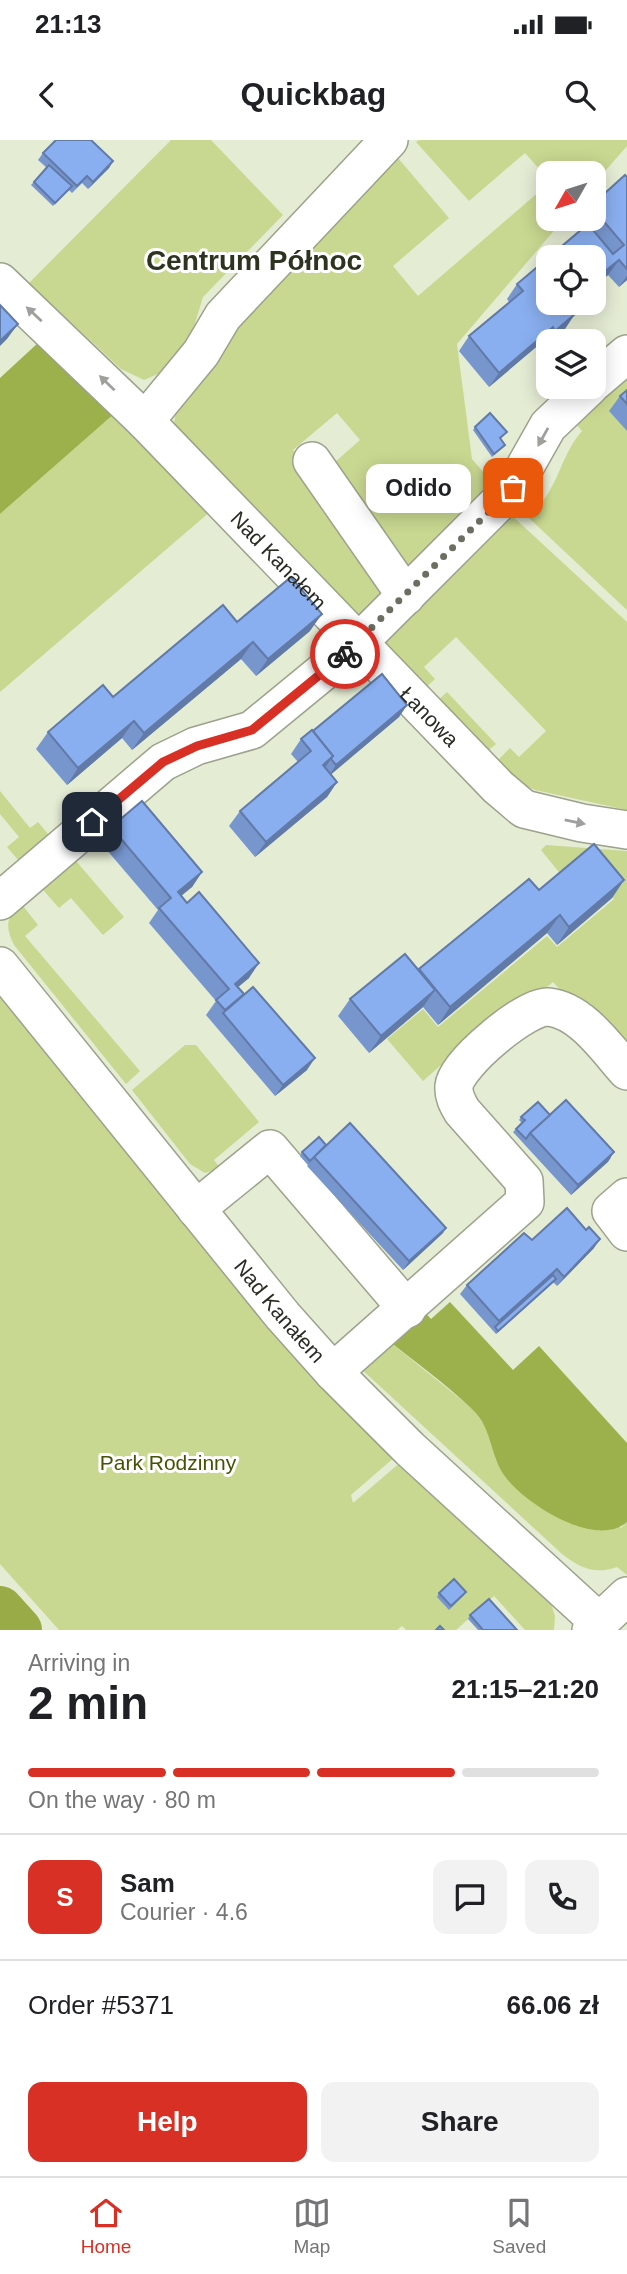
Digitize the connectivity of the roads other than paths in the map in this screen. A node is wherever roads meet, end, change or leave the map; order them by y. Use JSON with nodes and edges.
{"nodes":[{"id":1,"x":389,"y":140,"type":"edge"},
{"id":2,"x":0,"y":282,"type":"edge"},
{"id":3,"x":627,"y":354,"type":"edge"},
{"id":4,"x":606,"y":372,"type":"edge"},
{"id":5,"x":576,"y":399,"type":"edge"},
{"id":6,"x":145,"y":421,"type":"junction"},
{"id":7,"x":312,"y":461,"type":"dead end"},
{"id":8,"x":406,"y":596,"type":"junction"},
{"id":9,"x":358,"y":643,"type":"junction"},
{"id":10,"x":627,"y":830,"type":"edge"},
{"id":11,"x":0,"y":901,"type":"edge"},
{"id":12,"x":0,"y":966,"type":"edge"},
{"id":13,"x":627,"y":1071,"type":"edge"},
{"id":14,"x":627,"y":1197,"type":"edge"},
{"id":15,"x":196,"y":1209,"type":"junction"},
{"id":16,"x":627,"y":1232,"type":"edge"},
{"id":17,"x":407,"y":1309,"type":"junction"},
{"id":18,"x":333,"y":1372,"type":"junction"},
{"id":19,"x":627,"y":1596,"type":"edge"},
{"id":20,"x":595,"y":1626,"type":"edge"}],
"edges":[{"from":1,"to":6,"type":"street"},
{"from":6,"to":2,"type":"street","name":"Nad Kanałem","one_way":true},
{"from":3,"to":4,"type":"street"},
{"from":5,"to":8,"type":"street","one_way":true},
{"from":6,"to":9,"type":"street","name":"Nad Kanałem"},
{"from":7,"to":8,"type":"street"},
{"from":8,"to":9,"type":"street"},
{"from":9,"to":10,"type":"street","name":"Łanowa","one_way":true},
{"from":9,"to":11,"type":"street"},
{"from":12,"to":15,"type":"street","name":"Nad Kanałem"},
{"from":13,"to":17,"type":"street"},
{"from":14,"to":16,"type":"street"},
{"from":15,"to":17,"type":"street"},
{"from":15,"to":18,"type":"street","name":"Nad Kanałem"},
{"from":17,"to":18,"type":"street"},
{"from":18,"to":20,"type":"street","name":"Nad Kanałem"},
{"from":19,"to":20,"type":"street","name":"Nad Kanałem"}]}
